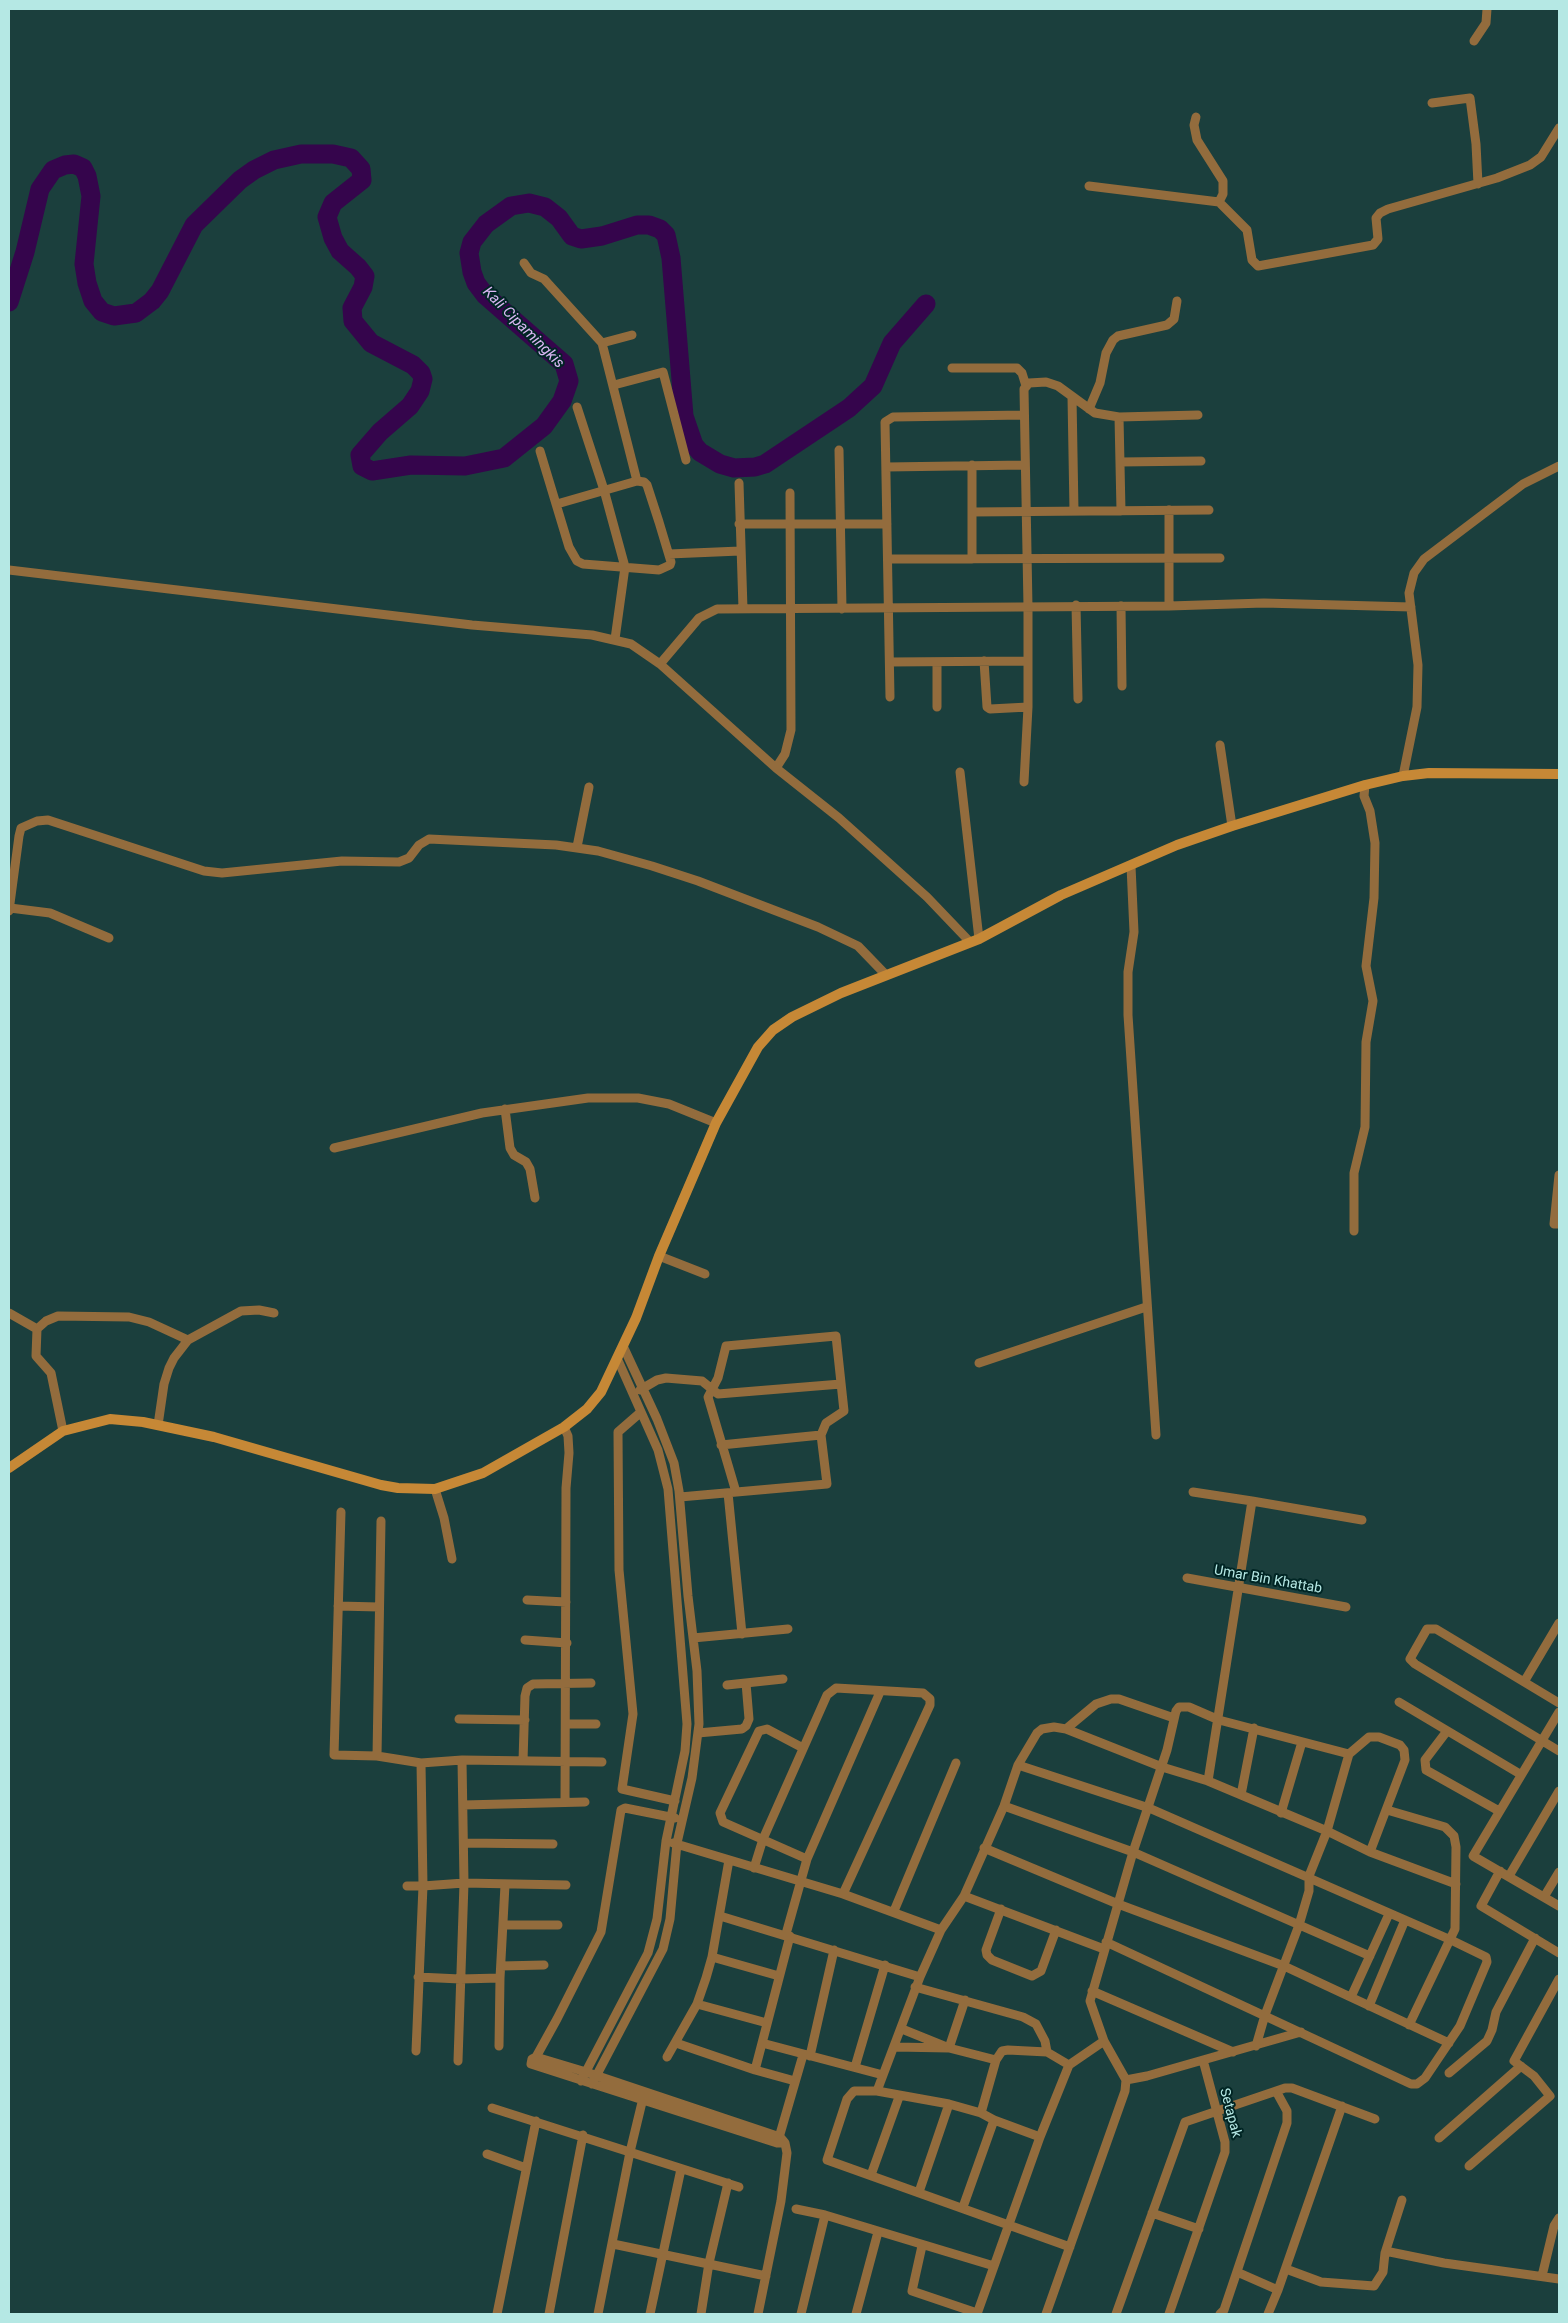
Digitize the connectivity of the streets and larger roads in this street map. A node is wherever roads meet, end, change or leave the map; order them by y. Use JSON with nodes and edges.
{"nodes":[{"id":1,"x":1487,"y":9,"type":"edge"},
{"id":2,"x":1474,"y":41,"type":"dead end"},
{"id":3,"x":1432,"y":102,"type":"dead end"},
{"id":4,"x":1196,"y":117,"type":"dead end"},
{"id":5,"x":1559,"y":128,"type":"edge"},
{"id":6,"x":1478,"y":184,"type":"junction"},
{"id":7,"x":1089,"y":186,"type":"dead end"},
{"id":8,"x":1219,"y":202,"type":"junction"},
{"id":9,"x":524,"y":263,"type":"dead end"},
{"id":10,"x":1177,"y":301,"type":"dead end"},
{"id":11,"x":632,"y":335,"type":"dead end"},
{"id":12,"x":602,"y":343,"type":"junction"},
{"id":13,"x":952,"y":368,"type":"dead end"},
{"id":14,"x":614,"y":385,"type":"junction"},
{"id":15,"x":1026,"y":386,"type":"junction"},
{"id":16,"x":1072,"y":397,"type":"junction"},
{"id":17,"x":577,"y":407,"type":"dead end"},
{"id":18,"x":1089,"y":409,"type":"junction"},
{"id":19,"x":1024,"y":415,"type":"junction"},
{"id":20,"x":1198,"y":415,"type":"dead end"},
{"id":21,"x":1119,"y":417,"type":"junction"},
{"id":22,"x":839,"y":450,"type":"dead end"},
{"id":23,"x":540,"y":451,"type":"dead end"},
{"id":24,"x":686,"y":460,"type":"dead end"},
{"id":25,"x":1201,"y":461,"type":"dead end"},
{"id":26,"x":1120,"y":462,"type":"junction"},
{"id":27,"x":972,"y":465,"type":"junction"},
{"id":28,"x":1025,"y":465,"type":"junction"},
{"id":29,"x":1559,"y":466,"type":"edge"},
{"id":30,"x":886,"y":467,"type":"junction"},
{"id":31,"x":637,"y":481,"type":"junction"},
{"id":32,"x":739,"y":483,"type":"dead end"},
{"id":33,"x":604,"y":490,"type":"junction"},
{"id":34,"x":790,"y":493,"type":"dead end"},
{"id":35,"x":558,"y":504,"type":"junction"},
{"id":36,"x":1169,"y":510,"type":"junction"},
{"id":37,"x":1209,"y":510,"type":"dead end"},
{"id":38,"x":1025,"y":511,"type":"junction"},
{"id":39,"x":1074,"y":511,"type":"junction"},
{"id":40,"x":1121,"y":511,"type":"junction"},
{"id":41,"x":972,"y":512,"type":"junction"},
{"id":42,"x":738,"y":524,"type":"junction"},
{"id":43,"x":790,"y":524,"type":"junction"},
{"id":44,"x":840,"y":524,"type":"junction"},
{"id":45,"x":887,"y":524,"type":"junction"},
{"id":46,"x":740,"y":550,"type":"junction"},
{"id":47,"x":669,"y":554,"type":"junction"},
{"id":48,"x":1027,"y":558,"type":"junction"},
{"id":49,"x":1170,"y":558,"type":"junction"},
{"id":50,"x":1220,"y":558,"type":"dead end"},
{"id":51,"x":888,"y":559,"type":"junction"},
{"id":52,"x":972,"y":559,"type":"junction"},
{"id":53,"x":625,"y":567,"type":"junction"},
{"id":54,"x":9,"y":570,"type":"edge"},
{"id":55,"x":1076,"y":606,"type":"junction"},
{"id":56,"x":1121,"y":606,"type":"junction"},
{"id":57,"x":1169,"y":606,"type":"junction"},
{"id":58,"x":1411,"y":607,"type":"junction"},
{"id":59,"x":842,"y":608,"type":"junction"},
{"id":60,"x":889,"y":608,"type":"junction"},
{"id":61,"x":1028,"y":608,"type":"junction"},
{"id":62,"x":743,"y":609,"type":"junction"},
{"id":63,"x":790,"y":609,"type":"junction"},
{"id":64,"x":615,"y":639,"type":"junction"},
{"id":65,"x":984,"y":661,"type":"junction"},
{"id":66,"x":1027,"y":661,"type":"junction"},
{"id":67,"x":890,"y":662,"type":"junction"},
{"id":68,"x":937,"y":662,"type":"junction"},
{"id":69,"x":660,"y":664,"type":"junction"},
{"id":70,"x":1122,"y":686,"type":"dead end"},
{"id":71,"x":890,"y":697,"type":"dead end"},
{"id":72,"x":1078,"y":699,"type":"dead end"},
{"id":73,"x":938,"y":707,"type":"dead end"},
{"id":74,"x":1028,"y":707,"type":"junction"},
{"id":75,"x":1220,"y":744,"type":"dead end"},
{"id":76,"x":776,"y":768,"type":"junction"},
{"id":77,"x":960,"y":772,"type":"dead end"},
{"id":78,"x":1559,"y":774,"type":"edge"},
{"id":79,"x":1403,"y":776,"type":"junction"},
{"id":80,"x":1024,"y":782,"type":"dead end"},
{"id":81,"x":589,"y":787,"type":"dead end"},
{"id":82,"x":1365,"y":791,"type":"junction"},
{"id":83,"x":1232,"y":826,"type":"junction"},
{"id":84,"x":577,"y":847,"type":"junction"},
{"id":85,"x":1131,"y":866,"type":"junction"},
{"id":86,"x":9,"y":910,"type":"edge"},
{"id":87,"x":109,"y":938,"type":"dead end"},
{"id":88,"x":974,"y":940,"type":"junction"},
{"id":89,"x":886,"y":975,"type":"junction"},
{"id":90,"x":506,"y":1108,"type":"junction"},
{"id":91,"x":716,"y":1123,"type":"junction"},
{"id":92,"x":334,"y":1148,"type":"dead end"},
{"id":93,"x":1559,"y":1175,"type":"edge"},
{"id":94,"x":535,"y":1198,"type":"dead end"},
{"id":95,"x":1559,"y":1224,"type":"edge"},
{"id":96,"x":1354,"y":1231,"type":"dead end"},
{"id":97,"x":662,"y":1257,"type":"junction"},
{"id":98,"x":705,"y":1274,"type":"dead end"},
{"id":99,"x":1146,"y":1308,"type":"junction"},
{"id":100,"x":9,"y":1313,"type":"edge"},
{"id":101,"x":274,"y":1313,"type":"dead end"},
{"id":102,"x":37,"y":1329,"type":"junction"},
{"id":103,"x":188,"y":1340,"type":"junction"},
{"id":104,"x":623,"y":1346,"type":"junction"},
{"id":105,"x":617,"y":1358,"type":"junction"},
{"id":106,"x":979,"y":1363,"type":"dead end"},
{"id":107,"x":841,"y":1384,"type":"junction"},
{"id":108,"x":644,"y":1388,"type":"junction"},
{"id":109,"x":711,"y":1389,"type":"junction"},
{"id":110,"x":633,"y":1393,"type":"junction"},
{"id":111,"x":642,"y":1412,"type":"junction"},
{"id":112,"x":158,"y":1425,"type":"junction"},
{"id":113,"x":63,"y":1431,"type":"junction"},
{"id":114,"x":566,"y":1431,"type":"junction"},
{"id":115,"x":821,"y":1435,"type":"junction"},
{"id":116,"x":1156,"y":1435,"type":"dead end"},
{"id":117,"x":721,"y":1444,"type":"junction"},
{"id":118,"x":9,"y":1468,"type":"edge"},
{"id":119,"x":434,"y":1489,"type":"junction"},
{"id":120,"x":1194,"y":1492,"type":"dead end"},
{"id":121,"x":732,"y":1493,"type":"junction"},
{"id":122,"x":680,"y":1498,"type":"junction"},
{"id":123,"x":1252,"y":1501,"type":"junction"},
{"id":124,"x":341,"y":1512,"type":"dead end"},
{"id":125,"x":1362,"y":1520,"type":"dead end"},
{"id":126,"x":381,"y":1521,"type":"dead end"},
{"id":127,"x":452,"y":1559,"type":"dead end"},
{"id":128,"x":1187,"y":1578,"type":"dead end"},
{"id":129,"x":1239,"y":1589,"type":"junction"},
{"id":130,"x":527,"y":1600,"type":"dead end"},
{"id":131,"x":566,"y":1602,"type":"junction"},
{"id":132,"x":338,"y":1606,"type":"junction"},
{"id":133,"x":379,"y":1607,"type":"junction"},
{"id":134,"x":1346,"y":1607,"type":"dead end"},
{"id":135,"x":1559,"y":1623,"type":"edge"},
{"id":136,"x":788,"y":1630,"type":"dead end"},
{"id":137,"x":742,"y":1634,"type":"junction"},
{"id":138,"x":693,"y":1638,"type":"junction"},
{"id":139,"x":525,"y":1640,"type":"dead end"},
{"id":140,"x":567,"y":1642,"type":"junction"},
{"id":141,"x":783,"y":1679,"type":"dead end"},
{"id":142,"x":1524,"y":1682,"type":"junction"},
{"id":143,"x":567,"y":1683,"type":"junction"},
{"id":144,"x":591,"y":1683,"type":"dead end"},
{"id":145,"x":746,"y":1683,"type":"junction"},
{"id":146,"x":727,"y":1685,"type":"dead end"},
{"id":147,"x":880,"y":1692,"type":"junction"},
{"id":148,"x":1400,"y":1702,"type":"dead end"},
{"id":149,"x":1559,"y":1703,"type":"edge"},
{"id":150,"x":1559,"y":1712,"type":"edge"},
{"id":151,"x":1174,"y":1718,"type":"junction"},
{"id":152,"x":459,"y":1719,"type":"dead end"},
{"id":153,"x":525,"y":1720,"type":"junction"},
{"id":154,"x":1219,"y":1720,"type":"junction"},
{"id":155,"x":566,"y":1724,"type":"junction"},
{"id":156,"x":596,"y":1724,"type":"dead end"},
{"id":157,"x":1254,"y":1728,"type":"junction"},
{"id":158,"x":1066,"y":1729,"type":"junction"},
{"id":159,"x":1447,"y":1730,"type":"junction"},
{"id":160,"x":698,"y":1733,"type":"junction"},
{"id":161,"x":1541,"y":1741,"type":"junction"},
{"id":162,"x":1302,"y":1742,"type":"junction"},
{"id":163,"x":803,"y":1748,"type":"junction"},
{"id":164,"x":1559,"y":1751,"type":"edge"},
{"id":165,"x":1349,"y":1754,"type":"junction"},
{"id":166,"x":377,"y":1756,"type":"junction"},
{"id":167,"x":462,"y":1760,"type":"junction"},
{"id":168,"x":523,"y":1761,"type":"junction"},
{"id":169,"x":566,"y":1762,"type":"junction"},
{"id":170,"x":602,"y":1762,"type":"dead end"},
{"id":171,"x":420,"y":1763,"type":"junction"},
{"id":172,"x":956,"y":1763,"type":"dead end"},
{"id":173,"x":1018,"y":1765,"type":"junction"},
{"id":174,"x":1162,"y":1767,"type":"junction"},
{"id":175,"x":1520,"y":1774,"type":"junction"},
{"id":176,"x":1208,"y":1781,"type":"junction"},
{"id":177,"x":1559,"y":1791,"type":"edge"},
{"id":178,"x":1241,"y":1795,"type":"junction"},
{"id":179,"x":675,"y":1801,"type":"junction"},
{"id":180,"x":565,"y":1802,"type":"junction"},
{"id":181,"x":585,"y":1802,"type":"dead end"},
{"id":182,"x":463,"y":1805,"type":"junction"},
{"id":183,"x":1004,"y":1806,"type":"junction"},
{"id":184,"x":1149,"y":1808,"type":"junction"},
{"id":185,"x":1387,"y":1810,"type":"junction"},
{"id":186,"x":1499,"y":1811,"type":"junction"},
{"id":187,"x":1281,"y":1813,"type":"junction"},
{"id":188,"x":671,"y":1817,"type":"junction"},
{"id":189,"x":682,"y":1819,"type":"junction"},
{"id":190,"x":1327,"y":1831,"type":"junction"},
{"id":191,"x":763,"y":1839,"type":"junction"},
{"id":192,"x":666,"y":1841,"type":"junction"},
{"id":193,"x":677,"y":1843,"type":"junction"},
{"id":194,"x":464,"y":1844,"type":"junction"},
{"id":195,"x":553,"y":1844,"type":"dead end"},
{"id":196,"x":984,"y":1848,"type":"junction"},
{"id":197,"x":1133,"y":1852,"type":"junction"},
{"id":198,"x":1370,"y":1852,"type":"junction"},
{"id":199,"x":807,"y":1858,"type":"junction"},
{"id":200,"x":729,"y":1860,"type":"junction"},
{"id":201,"x":754,"y":1868,"type":"junction"},
{"id":202,"x":1500,"y":1871,"type":"junction"},
{"id":203,"x":1559,"y":1872,"type":"edge"},
{"id":204,"x":1310,"y":1876,"type":"junction"},
{"id":205,"x":1509,"y":1876,"type":"junction"},
{"id":206,"x":802,"y":1882,"type":"junction"},
{"id":207,"x":464,"y":1884,"type":"junction"},
{"id":208,"x":566,"y":1884,"type":"dead end"},
{"id":209,"x":1456,"y":1884,"type":"junction"},
{"id":210,"x":505,"y":1885,"type":"junction"},
{"id":211,"x":407,"y":1886,"type":"dead end"},
{"id":212,"x":423,"y":1886,"type":"junction"},
{"id":213,"x":843,"y":1894,"type":"junction"},
{"id":214,"x":964,"y":1896,"type":"junction"},
{"id":215,"x":1544,"y":1897,"type":"junction"},
{"id":216,"x":1118,"y":1904,"type":"junction"},
{"id":217,"x":1559,"y":1906,"type":"edge"},
{"id":218,"x":1001,"y":1909,"type":"junction"},
{"id":219,"x":894,"y":1911,"type":"junction"},
{"id":220,"x":1389,"y":1914,"type":"junction"},
{"id":221,"x":720,"y":1916,"type":"junction"},
{"id":222,"x":1405,"y":1920,"type":"junction"},
{"id":223,"x":503,"y":1925,"type":"junction"},
{"id":224,"x":1299,"y":1925,"type":"junction"},
{"id":225,"x":558,"y":1926,"type":"dead end"},
{"id":226,"x":942,"y":1930,"type":"junction"},
{"id":227,"x":1056,"y":1930,"type":"junction"},
{"id":228,"x":788,"y":1935,"type":"junction"},
{"id":229,"x":1535,"y":1938,"type":"junction"},
{"id":230,"x":1451,"y":1940,"type":"junction"},
{"id":231,"x":1105,"y":1945,"type":"junction"},
{"id":232,"x":834,"y":1950,"type":"junction"},
{"id":233,"x":1559,"y":1953,"type":"edge"},
{"id":234,"x":1370,"y":1956,"type":"junction"},
{"id":235,"x":712,"y":1957,"type":"junction"},
{"id":236,"x":544,"y":1965,"type":"dead end"},
{"id":237,"x":885,"y":1965,"type":"junction"},
{"id":238,"x":501,"y":1966,"type":"junction"},
{"id":239,"x":1284,"y":1966,"type":"junction"},
{"id":240,"x":780,"y":1976,"type":"junction"},
{"id":241,"x":418,"y":1977,"type":"junction"},
{"id":242,"x":920,"y":1977,"type":"junction"},
{"id":243,"x":500,"y":1978,"type":"junction"},
{"id":244,"x":460,"y":1979,"type":"junction"},
{"id":245,"x":1559,"y":1979,"type":"edge"},
{"id":246,"x":916,"y":1987,"type":"junction"},
{"id":247,"x":1092,"y":1990,"type":"junction"},
{"id":248,"x":1351,"y":1997,"type":"junction"},
{"id":249,"x":965,"y":2000,"type":"junction"},
{"id":250,"x":698,"y":2004,"type":"junction"},
{"id":251,"x":1369,"y":2006,"type":"junction"},
{"id":252,"x":1265,"y":2015,"type":"junction"},
{"id":253,"x":767,"y":2023,"type":"junction"},
{"id":254,"x":1409,"y":2025,"type":"junction"},
{"id":255,"x":902,"y":2029,"type":"junction"},
{"id":256,"x":1301,"y":2032,"type":"junction"},
{"id":257,"x":1104,"y":2042,"type":"junction"},
{"id":258,"x":676,"y":2043,"type":"junction"},
{"id":259,"x":762,"y":2043,"type":"junction"},
{"id":260,"x":1449,"y":2043,"type":"junction"},
{"id":261,"x":499,"y":2046,"type":"dead end"},
{"id":262,"x":1256,"y":2046,"type":"junction"},
{"id":263,"x":895,"y":2047,"type":"junction"},
{"id":264,"x":949,"y":2048,"type":"junction"},
{"id":265,"x":416,"y":2051,"type":"dead end"},
{"id":266,"x":1047,"y":2052,"type":"junction"},
{"id":267,"x":1233,"y":2052,"type":"junction"},
{"id":268,"x":807,"y":2055,"type":"junction"},
{"id":269,"x":667,"y":2057,"type":"dead end"},
{"id":270,"x":536,"y":2058,"type":"junction"},
{"id":271,"x":996,"y":2060,"type":"junction"},
{"id":272,"x":1203,"y":2060,"type":"junction"},
{"id":273,"x":458,"y":2062,"type":"dead end"},
{"id":274,"x":1069,"y":2065,"type":"junction"},
{"id":275,"x":1521,"y":2066,"type":"junction"},
{"id":276,"x":855,"y":2067,"type":"junction"},
{"id":277,"x":755,"y":2070,"type":"junction"},
{"id":278,"x":586,"y":2072,"type":"junction"},
{"id":279,"x":1449,"y":2073,"type":"dead end"},
{"id":280,"x":884,"y":2075,"type":"junction"},
{"id":281,"x":581,"y":2080,"type":"junction"},
{"id":282,"x":594,"y":2080,"type":"junction"},
{"id":283,"x":1126,"y":2080,"type":"junction"},
{"id":284,"x":795,"y":2081,"type":"junction"},
{"id":285,"x":1276,"y":2091,"type":"junction"},
{"id":286,"x":877,"y":2092,"type":"junction"},
{"id":287,"x":643,"y":2096,"type":"junction"},
{"id":288,"x":899,"y":2097,"type":"junction"},
{"id":289,"x":949,"y":2104,"type":"junction"},
{"id":290,"x":1342,"y":2106,"type":"junction"},
{"id":291,"x":492,"y":2108,"type":"dead end"},
{"id":292,"x":1215,"y":2111,"type":"junction"},
{"id":293,"x":981,"y":2113,"type":"junction"},
{"id":294,"x":1375,"y":2119,"type":"dead end"},
{"id":295,"x":994,"y":2120,"type":"junction"},
{"id":296,"x":536,"y":2121,"type":"junction"},
{"id":297,"x":583,"y":2135,"type":"junction"},
{"id":298,"x":1040,"y":2137,"type":"junction"},
{"id":299,"x":1439,"y":2138,"type":"dead end"},
{"id":300,"x":781,"y":2141,"type":"junction"},
{"id":301,"x":630,"y":2152,"type":"junction"},
{"id":302,"x":488,"y":2154,"type":"dead end"},
{"id":303,"x":1469,"y":2166,"type":"dead end"},
{"id":304,"x":526,"y":2168,"type":"junction"},
{"id":305,"x":681,"y":2169,"type":"junction"},
{"id":306,"x":871,"y":2175,"type":"junction"},
{"id":307,"x":728,"y":2184,"type":"junction"},
{"id":308,"x":740,"y":2187,"type":"dead end"},
{"id":309,"x":919,"y":2192,"type":"junction"},
{"id":310,"x":1402,"y":2200,"type":"dead end"},
{"id":311,"x":963,"y":2208,"type":"junction"},
{"id":312,"x":796,"y":2209,"type":"dead end"},
{"id":313,"x":1152,"y":2212,"type":"junction"},
{"id":314,"x":825,"y":2215,"type":"junction"},
{"id":315,"x":1559,"y":2218,"type":"edge"},
{"id":316,"x":1009,"y":2224,"type":"junction"},
{"id":317,"x":1199,"y":2229,"type":"junction"},
{"id":318,"x":878,"y":2232,"type":"junction"},
{"id":319,"x":613,"y":2244,"type":"junction"},
{"id":320,"x":922,"y":2246,"type":"junction"},
{"id":321,"x":1070,"y":2247,"type":"junction"},
{"id":322,"x":662,"y":2253,"type":"junction"},
{"id":323,"x":1385,"y":2253,"type":"junction"},
{"id":324,"x":709,"y":2262,"type":"junction"},
{"id":325,"x":994,"y":2266,"type":"junction"},
{"id":326,"x":1286,"y":2269,"type":"junction"},
{"id":327,"x":1237,"y":2272,"type":"junction"},
{"id":328,"x":766,"y":2276,"type":"junction"},
{"id":329,"x":1542,"y":2276,"type":"junction"},
{"id":330,"x":1559,"y":2279,"type":"edge"},
{"id":331,"x":1278,"y":2290,"type":"junction"},
{"id":332,"x":497,"y":2314,"type":"edge"},
{"id":333,"x":549,"y":2314,"type":"edge"},
{"id":334,"x":598,"y":2314,"type":"edge"},
{"id":335,"x":650,"y":2314,"type":"edge"},
{"id":336,"x":701,"y":2314,"type":"edge"},
{"id":337,"x":758,"y":2314,"type":"edge"},
{"id":338,"x":801,"y":2314,"type":"edge"},
{"id":339,"x":856,"y":2314,"type":"edge"},
{"id":340,"x":977,"y":2314,"type":"edge"},
{"id":341,"x":1046,"y":2314,"type":"edge"},
{"id":342,"x":1116,"y":2314,"type":"edge"},
{"id":343,"x":1169,"y":2314,"type":"edge"},
{"id":344,"x":1220,"y":2314,"type":"edge"},
{"id":345,"x":1268,"y":2314,"type":"edge"}],
"edges":[{"from":1,"to":2,"type":"street"},
{"from":3,"to":6,"type":"street"},
{"from":4,"to":8,"type":"street"},
{"from":5,"to":6,"type":"street"},
{"from":6,"to":8,"type":"street"},
{"from":7,"to":8,"type":"street"},
{"from":9,"to":12,"type":"street"},
{"from":10,"to":18,"type":"street"},
{"from":11,"to":12,"type":"street"},
{"from":12,"to":14,"type":"street"},
{"from":13,"to":15,"type":"street"},
{"from":14,"to":24,"type":"street"},
{"from":14,"to":31,"type":"street"},
{"from":15,"to":16,"type":"street"},
{"from":15,"to":19,"type":"street"},
{"from":16,"to":18,"type":"street"},
{"from":16,"to":39,"type":"street"},
{"from":17,"to":33,"type":"street"},
{"from":18,"to":21,"type":"street"},
{"from":19,"to":28,"type":"street"},
{"from":19,"to":30,"type":"street"},
{"from":20,"to":21,"type":"street"},
{"from":21,"to":26,"type":"street"},
{"from":22,"to":44,"type":"street"},
{"from":23,"to":35,"type":"street"},
{"from":25,"to":26,"type":"street"},
{"from":26,"to":40,"type":"street"},
{"from":27,"to":28,"type":"street"},
{"from":27,"to":30,"type":"street"},
{"from":27,"to":41,"type":"street"},
{"from":28,"to":38,"type":"street"},
{"from":29,"to":58,"type":"street"},
{"from":30,"to":45,"type":"street"},
{"from":31,"to":33,"type":"street"},
{"from":31,"to":47,"type":"street"},
{"from":32,"to":42,"type":"street"},
{"from":33,"to":35,"type":"street"},
{"from":33,"to":53,"type":"street"},
{"from":34,"to":43,"type":"street"},
{"from":35,"to":53,"type":"street"},
{"from":36,"to":37,"type":"street"},
{"from":36,"to":40,"type":"street"},
{"from":36,"to":49,"type":"street"},
{"from":38,"to":39,"type":"street"},
{"from":38,"to":41,"type":"street"},
{"from":38,"to":48,"type":"street"},
{"from":39,"to":40,"type":"street"},
{"from":41,"to":52,"type":"street"},
{"from":42,"to":43,"type":"street"},
{"from":42,"to":46,"type":"street"},
{"from":43,"to":44,"type":"street"},
{"from":43,"to":63,"type":"street"},
{"from":44,"to":45,"type":"street"},
{"from":44,"to":59,"type":"street"},
{"from":45,"to":51,"type":"street"},
{"from":46,"to":47,"type":"street"},
{"from":46,"to":62,"type":"street"},
{"from":47,"to":53,"type":"street"},
{"from":48,"to":49,"type":"street"},
{"from":48,"to":52,"type":"street"},
{"from":48,"to":61,"type":"street"},
{"from":49,"to":50,"type":"street"},
{"from":49,"to":57,"type":"street"},
{"from":51,"to":52,"type":"street"},
{"from":51,"to":60,"type":"street"},
{"from":53,"to":64,"type":"street"},
{"from":54,"to":64,"type":"street"},
{"from":55,"to":56,"type":"street"},
{"from":55,"to":61,"type":"street"},
{"from":55,"to":72,"type":"street"},
{"from":56,"to":57,"type":"street"},
{"from":56,"to":70,"type":"street"},
{"from":57,"to":58,"type":"street"},
{"from":58,"to":79,"type":"street"},
{"from":59,"to":60,"type":"street"},
{"from":59,"to":63,"type":"street"},
{"from":60,"to":61,"type":"street"},
{"from":60,"to":67,"type":"street"},
{"from":61,"to":66,"type":"street"},
{"from":62,"to":63,"type":"street"},
{"from":62,"to":69,"type":"street"},
{"from":63,"to":76,"type":"street"},
{"from":64,"to":69,"type":"street"},
{"from":65,"to":66,"type":"street"},
{"from":65,"to":68,"type":"street"},
{"from":65,"to":74,"type":"street"},
{"from":66,"to":74,"type":"street"},
{"from":67,"to":68,"type":"street"},
{"from":67,"to":71,"type":"street"},
{"from":68,"to":73,"type":"street"},
{"from":69,"to":76,"type":"street"},
{"from":74,"to":80,"type":"street"},
{"from":75,"to":83,"type":"street"},
{"from":76,"to":88,"type":"street"},
{"from":77,"to":88,"type":"street"},
{"from":78,"to":79,"type":"street"},
{"from":79,"to":82,"type":"street"},
{"from":81,"to":84,"type":"street"},
{"from":82,"to":83,"type":"street"},
{"from":82,"to":96,"type":"street"},
{"from":83,"to":85,"type":"street"},
{"from":84,"to":86,"type":"street"},
{"from":84,"to":89,"type":"street"},
{"from":85,"to":88,"type":"street"},
{"from":85,"to":99,"type":"street"},
{"from":86,"to":87,"type":"street"},
{"from":88,"to":89,"type":"street"},
{"from":89,"to":91,"type":"street"},
{"from":90,"to":91,"type":"street"},
{"from":90,"to":92,"type":"street"},
{"from":90,"to":94,"type":"street"},
{"from":91,"to":97,"type":"street"},
{"from":93,"to":95,"type":"street"},
{"from":97,"to":98,"type":"street"},
{"from":97,"to":104,"type":"street"},
{"from":99,"to":106,"type":"street"},
{"from":99,"to":116,"type":"street"},
{"from":100,"to":102,"type":"street"},
{"from":101,"to":103,"type":"street"},
{"from":102,"to":103,"type":"street"},
{"from":102,"to":113,"type":"street"},
{"from":103,"to":112,"type":"street"},
{"from":104,"to":105,"type":"street"},
{"from":104,"to":108,"type":"street"},
{"from":105,"to":110,"type":"street"},
{"from":105,"to":114,"type":"street"},
{"from":107,"to":109,"type":"street"},
{"from":107,"to":109,"type":"street"},
{"from":107,"to":115,"type":"street"},
{"from":108,"to":109,"type":"street"},
{"from":108,"to":110,"type":"street"},
{"from":108,"to":122,"type":"street"},
{"from":109,"to":117,"type":"street"},
{"from":110,"to":111,"type":"street"},
{"from":111,"to":179,"type":"street"},
{"from":111,"to":179,"type":"street"},
{"from":112,"to":113,"type":"street"},
{"from":112,"to":119,"type":"street"},
{"from":113,"to":118,"type":"street"},
{"from":114,"to":119,"type":"street"},
{"from":114,"to":131,"type":"street"},
{"from":115,"to":117,"type":"street"},
{"from":115,"to":121,"type":"street"},
{"from":117,"to":121,"type":"street"},
{"from":119,"to":127,"type":"street"},
{"from":120,"to":123,"type":"street"},
{"from":121,"to":122,"type":"street"},
{"from":121,"to":137,"type":"street"},
{"from":122,"to":138,"type":"street"},
{"from":123,"to":125,"type":"street"},
{"from":123,"to":129,"type":"street"},
{"from":124,"to":132,"type":"street"},
{"from":126,"to":133,"type":"street"},
{"from":128,"to":129,"type":"street","name":"Umar Bin Khattab"},
{"from":129,"to":134,"type":"street","name":"Umar Bin Khattab"},
{"from":129,"to":154,"type":"street"},
{"from":130,"to":131,"type":"street"},
{"from":131,"to":140,"type":"street"},
{"from":132,"to":133,"type":"street"},
{"from":132,"to":166,"type":"street"},
{"from":133,"to":166,"type":"street"},
{"from":135,"to":142,"type":"street"},
{"from":136,"to":137,"type":"street"},
{"from":137,"to":138,"type":"street"},
{"from":138,"to":160,"type":"street"},
{"from":139,"to":140,"type":"street"},
{"from":140,"to":143,"type":"street"},
{"from":141,"to":145,"type":"street"},
{"from":142,"to":149,"type":"street"},
{"from":142,"to":161,"type":"street"},
{"from":143,"to":144,"type":"street"},
{"from":143,"to":153,"type":"street"},
{"from":143,"to":155,"type":"street"},
{"from":145,"to":146,"type":"street"},
{"from":145,"to":160,"type":"street"},
{"from":147,"to":163,"type":"street"},
{"from":147,"to":199,"type":"street"},
{"from":147,"to":213,"type":"street"},
{"from":148,"to":159,"type":"street"},
{"from":150,"to":161,"type":"street"},
{"from":151,"to":154,"type":"street"},
{"from":151,"to":158,"type":"street"},
{"from":151,"to":174,"type":"street"},
{"from":152,"to":153,"type":"street"},
{"from":153,"to":168,"type":"street"},
{"from":154,"to":157,"type":"street"},
{"from":154,"to":176,"type":"street"},
{"from":155,"to":156,"type":"street"},
{"from":155,"to":169,"type":"street"},
{"from":157,"to":162,"type":"street"},
{"from":157,"to":178,"type":"street"},
{"from":158,"to":173,"type":"street"},
{"from":158,"to":174,"type":"street"},
{"from":159,"to":175,"type":"street"},
{"from":159,"to":186,"type":"street"},
{"from":160,"to":189,"type":"street"},
{"from":161,"to":164,"type":"street"},
{"from":161,"to":175,"type":"street"},
{"from":162,"to":165,"type":"street"},
{"from":162,"to":187,"type":"street"},
{"from":163,"to":191,"type":"street"},
{"from":163,"to":191,"type":"street"},
{"from":165,"to":185,"type":"street"},
{"from":165,"to":190,"type":"street"},
{"from":166,"to":171,"type":"street"},
{"from":167,"to":168,"type":"street"},
{"from":167,"to":171,"type":"street"},
{"from":167,"to":182,"type":"street"},
{"from":168,"to":169,"type":"street"},
{"from":169,"to":170,"type":"street"},
{"from":169,"to":180,"type":"street"},
{"from":171,"to":212,"type":"street"},
{"from":172,"to":219,"type":"street"},
{"from":173,"to":183,"type":"street"},
{"from":173,"to":184,"type":"street"},
{"from":174,"to":176,"type":"street"},
{"from":174,"to":184,"type":"street"},
{"from":175,"to":186,"type":"street"},
{"from":176,"to":178,"type":"street"},
{"from":177,"to":205,"type":"street"},
{"from":178,"to":187,"type":"street"},
{"from":179,"to":188,"type":"street"},
{"from":180,"to":181,"type":"street"},
{"from":180,"to":182,"type":"street"},
{"from":182,"to":194,"type":"street"},
{"from":183,"to":196,"type":"street"},
{"from":183,"to":197,"type":"street"},
{"from":184,"to":197,"type":"street"},
{"from":184,"to":204,"type":"street"},
{"from":185,"to":198,"type":"street"},
{"from":185,"to":209,"type":"street"},
{"from":186,"to":202,"type":"street"},
{"from":187,"to":190,"type":"street"},
{"from":188,"to":189,"type":"street"},
{"from":188,"to":192,"type":"street"},
{"from":188,"to":270,"type":"street"},
{"from":189,"to":193,"type":"street"},
{"from":190,"to":198,"type":"street"},
{"from":190,"to":204,"type":"street"},
{"from":191,"to":199,"type":"street"},
{"from":191,"to":201,"type":"street"},
{"from":192,"to":193,"type":"street"},
{"from":192,"to":278,"type":"street"},
{"from":193,"to":200,"type":"street"},
{"from":193,"to":282,"type":"street"},
{"from":194,"to":195,"type":"street"},
{"from":194,"to":207,"type":"street"},
{"from":196,"to":214,"type":"street"},
{"from":196,"to":216,"type":"street"},
{"from":197,"to":216,"type":"street"},
{"from":197,"to":224,"type":"street"},
{"from":198,"to":209,"type":"street"},
{"from":199,"to":206,"type":"street"},
{"from":200,"to":201,"type":"street"},
{"from":200,"to":221,"type":"street"},
{"from":201,"to":206,"type":"street"},
{"from":202,"to":205,"type":"street"},
{"from":202,"to":229,"type":"street"},
{"from":203,"to":215,"type":"street"},
{"from":204,"to":220,"type":"street"},
{"from":204,"to":224,"type":"street"},
{"from":205,"to":215,"type":"street"},
{"from":206,"to":213,"type":"street"},
{"from":206,"to":228,"type":"street"},
{"from":207,"to":210,"type":"street"},
{"from":207,"to":212,"type":"street"},
{"from":207,"to":244,"type":"street"},
{"from":208,"to":210,"type":"street"},
{"from":209,"to":230,"type":"street"},
{"from":210,"to":223,"type":"street"},
{"from":211,"to":212,"type":"street"},
{"from":212,"to":241,"type":"street"},
{"from":213,"to":219,"type":"street"},
{"from":214,"to":218,"type":"street"},
{"from":214,"to":226,"type":"street"},
{"from":215,"to":217,"type":"street"},
{"from":216,"to":231,"type":"street"},
{"from":216,"to":239,"type":"street"},
{"from":218,"to":227,"type":"street"},
{"from":218,"to":227,"type":"street"},
{"from":219,"to":226,"type":"street"},
{"from":220,"to":222,"type":"street"},
{"from":220,"to":234,"type":"street"},
{"from":221,"to":228,"type":"street"},
{"from":221,"to":235,"type":"street"},
{"from":222,"to":230,"type":"street"},
{"from":222,"to":251,"type":"street"},
{"from":223,"to":225,"type":"street"},
{"from":223,"to":238,"type":"street"},
{"from":224,"to":234,"type":"street"},
{"from":224,"to":239,"type":"street"},
{"from":226,"to":242,"type":"street"},
{"from":227,"to":231,"type":"street"},
{"from":228,"to":232,"type":"street"},
{"from":228,"to":240,"type":"street"},
{"from":229,"to":233,"type":"street"},
{"from":229,"to":279,"type":"street"},
{"from":230,"to":254,"type":"street"},
{"from":230,"to":260,"type":"street"},
{"from":231,"to":247,"type":"street"},
{"from":231,"to":252,"type":"street"},
{"from":232,"to":237,"type":"street"},
{"from":232,"to":268,"type":"street"},
{"from":234,"to":248,"type":"street"},
{"from":235,"to":240,"type":"street"},
{"from":235,"to":250,"type":"street"},
{"from":236,"to":238,"type":"street"},
{"from":237,"to":242,"type":"street"},
{"from":237,"to":276,"type":"street"},
{"from":238,"to":243,"type":"street"},
{"from":239,"to":248,"type":"street"},
{"from":239,"to":252,"type":"street"},
{"from":240,"to":253,"type":"street"},
{"from":241,"to":244,"type":"street"},
{"from":241,"to":265,"type":"street"},
{"from":242,"to":246,"type":"street"},
{"from":243,"to":244,"type":"street"},
{"from":243,"to":261,"type":"street"},
{"from":244,"to":273,"type":"street"},
{"from":245,"to":275,"type":"street"},
{"from":246,"to":249,"type":"street"},
{"from":246,"to":255,"type":"street"},
{"from":247,"to":257,"type":"street"},
{"from":247,"to":267,"type":"street"},
{"from":248,"to":251,"type":"street"},
{"from":249,"to":264,"type":"street"},
{"from":249,"to":266,"type":"street"},
{"from":250,"to":253,"type":"street"},
{"from":250,"to":258,"type":"street"},
{"from":251,"to":254,"type":"street"},
{"from":252,"to":256,"type":"street"},
{"from":252,"to":262,"type":"street"},
{"from":253,"to":259,"type":"street"},
{"from":254,"to":260,"type":"street"},
{"from":255,"to":263,"type":"street"},
{"from":255,"to":264,"type":"street"},
{"from":256,"to":260,"type":"street"},
{"from":256,"to":262,"type":"street"},
{"from":257,"to":274,"type":"street"},
{"from":257,"to":283,"type":"street"},
{"from":258,"to":269,"type":"street"},
{"from":258,"to":277,"type":"street"},
{"from":259,"to":268,"type":"street"},
{"from":259,"to":277,"type":"street"},
{"from":262,"to":267,"type":"street"},
{"from":263,"to":264,"type":"street"},
{"from":263,"to":280,"type":"street"},
{"from":264,"to":271,"type":"street"},
{"from":266,"to":271,"type":"street"},
{"from":266,"to":274,"type":"street"},
{"from":267,"to":272,"type":"street"},
{"from":268,"to":276,"type":"street"},
{"from":268,"to":284,"type":"street"},
{"from":270,"to":278,"type":"street"},
{"from":270,"to":281,"type":"street"},
{"from":271,"to":293,"type":"street"},
{"from":272,"to":283,"type":"street"},
{"from":272,"to":292,"type":"street","name":"Setapak"},
{"from":274,"to":298,"type":"street"},
{"from":275,"to":299,"type":"street"},
{"from":275,"to":303,"type":"street"},
{"from":276,"to":280,"type":"street"},
{"from":277,"to":284,"type":"street"},
{"from":278,"to":281,"type":"street"},
{"from":278,"to":282,"type":"street"},
{"from":280,"to":286,"type":"street"},
{"from":281,"to":282,"type":"street"},
{"from":282,"to":287,"type":"street"},
{"from":283,"to":321,"type":"street"},
{"from":284,"to":300,"type":"street"},
{"from":285,"to":290,"type":"street"},
{"from":285,"to":292,"type":"street"},
{"from":285,"to":327,"type":"street"},
{"from":286,"to":288,"type":"street"},
{"from":286,"to":306,"type":"street"},
{"from":287,"to":300,"type":"street"},
{"from":287,"to":301,"type":"street"},
{"from":288,"to":289,"type":"street"},
{"from":288,"to":306,"type":"street"},
{"from":289,"to":293,"type":"street"},
{"from":289,"to":309,"type":"street"},
{"from":290,"to":294,"type":"street"},
{"from":290,"to":326,"type":"street"},
{"from":291,"to":296,"type":"street"},
{"from":292,"to":313,"type":"street"},
{"from":292,"to":317,"type":"street","name":"Setapak"},
{"from":293,"to":295,"type":"street"},
{"from":295,"to":298,"type":"street"},
{"from":295,"to":311,"type":"street"},
{"from":296,"to":297,"type":"street"},
{"from":296,"to":304,"type":"street"},
{"from":297,"to":301,"type":"street"},
{"from":297,"to":333,"type":"street"},
{"from":298,"to":316,"type":"street"},
{"from":300,"to":328,"type":"street"},
{"from":301,"to":305,"type":"street"},
{"from":301,"to":319,"type":"street"},
{"from":302,"to":304,"type":"street"},
{"from":304,"to":332,"type":"street"},
{"from":305,"to":307,"type":"street"},
{"from":305,"to":322,"type":"street"},
{"from":306,"to":309,"type":"street"},
{"from":307,"to":308,"type":"street"},
{"from":307,"to":324,"type":"street"},
{"from":309,"to":311,"type":"street"},
{"from":310,"to":323,"type":"street"},
{"from":311,"to":316,"type":"street"},
{"from":312,"to":314,"type":"street"},
{"from":313,"to":317,"type":"street"},
{"from":313,"to":342,"type":"street"},
{"from":314,"to":318,"type":"street"},
{"from":314,"to":338,"type":"street"},
{"from":315,"to":329,"type":"street"},
{"from":316,"to":321,"type":"street"},
{"from":316,"to":325,"type":"street"},
{"from":317,"to":343,"type":"street","name":"Setapak"},
{"from":318,"to":320,"type":"street"},
{"from":318,"to":339,"type":"street"},
{"from":319,"to":322,"type":"street"},
{"from":319,"to":334,"type":"street"},
{"from":320,"to":325,"type":"street"},
{"from":320,"to":340,"type":"street"},
{"from":321,"to":341,"type":"street"},
{"from":322,"to":324,"type":"street"},
{"from":322,"to":335,"type":"street"},
{"from":323,"to":326,"type":"street"},
{"from":323,"to":329,"type":"street"},
{"from":324,"to":328,"type":"street"},
{"from":324,"to":336,"type":"street"},
{"from":325,"to":340,"type":"street"},
{"from":326,"to":331,"type":"street"},
{"from":327,"to":331,"type":"street"},
{"from":327,"to":344,"type":"street"},
{"from":328,"to":337,"type":"street"},
{"from":329,"to":330,"type":"street"},
{"from":331,"to":345,"type":"street"}]}
